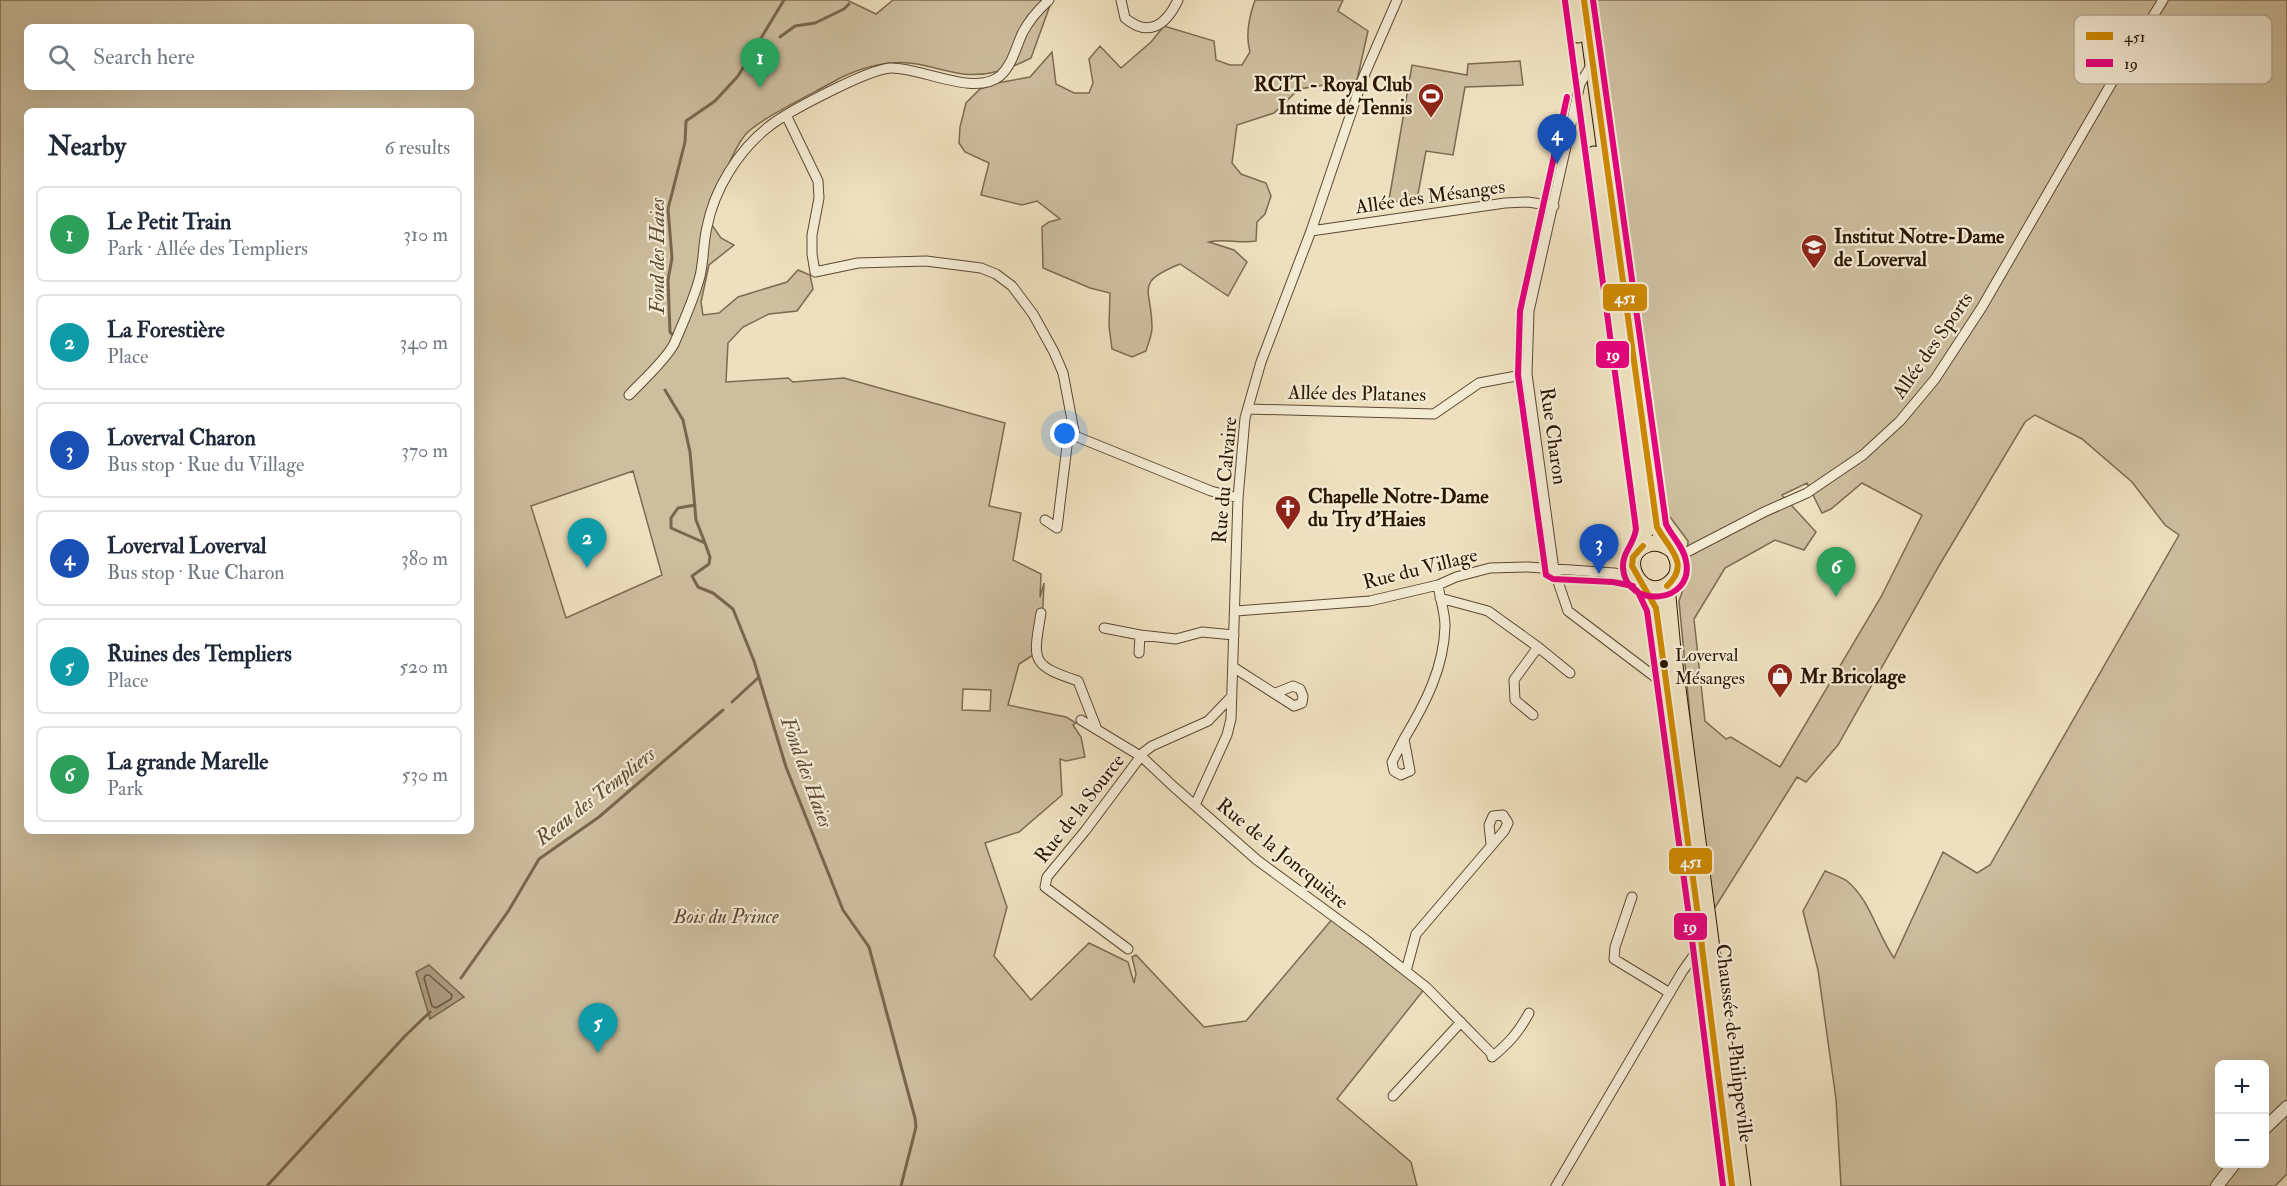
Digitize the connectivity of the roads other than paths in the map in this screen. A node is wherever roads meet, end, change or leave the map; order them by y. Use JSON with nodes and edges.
{"nodes":[{"id":1,"x":1048,"y":0,"type":"edge"},
{"id":2,"x":1121,"y":0,"type":"edge"},
{"id":3,"x":1178,"y":0,"type":"edge"},
{"id":4,"x":1397,"y":0,"type":"edge"},
{"id":5,"x":1574,"y":0,"type":"edge"},
{"id":6,"x":1584,"y":0,"type":"edge"},
{"id":7,"x":2163,"y":0,"type":"edge"},
{"id":8,"x":2154,"y":15,"type":"edge"},
{"id":9,"x":1588,"y":70,"type":"junction"},
{"id":10,"x":2111,"y":84,"type":"edge"},
{"id":11,"x":786,"y":115,"type":"junction"},
{"id":12,"x":1554,"y":206,"type":"junction"},
{"id":13,"x":1311,"y":231,"type":"junction"},
{"id":14,"x":1527,"y":374,"type":"junction"},
{"id":15,"x":628,"y":395,"type":"dead end"},
{"id":16,"x":1248,"y":409,"type":"junction"},
{"id":17,"x":1076,"y":436,"type":"junction"},
{"id":18,"x":1238,"y":498,"type":"junction"},
{"id":19,"x":1045,"y":520,"type":"dead end"},
{"id":20,"x":1643,"y":546,"type":"junction"},
{"id":21,"x":1675,"y":555,"type":"junction"},
{"id":22,"x":1554,"y":570,"type":"junction"},
{"id":23,"x":1614,"y":573,"type":"junction"},
{"id":24,"x":1637,"y":575,"type":"junction"},
{"id":25,"x":1438,"y":585,"type":"junction"},
{"id":26,"x":1667,"y":586,"type":"junction"},
{"id":27,"x":1440,"y":598,"type":"junction"},
{"id":28,"x":1236,"y":611,"type":"junction"},
{"id":29,"x":1041,"y":613,"type":"dead end"},
{"id":30,"x":1104,"y":628,"type":"dead end"},
{"id":31,"x":1140,"y":635,"type":"junction"},
{"id":32,"x":1234,"y":635,"type":"junction"},
{"id":33,"x":1538,"y":647,"type":"junction"},
{"id":34,"x":1139,"y":654,"type":"dead end"},
{"id":35,"x":1233,"y":667,"type":"junction"},
{"id":36,"x":1570,"y":673,"type":"dead end"},
{"id":37,"x":1655,"y":677,"type":"dead end"},
{"id":38,"x":1276,"y":693,"type":"dead end"},
{"id":39,"x":1232,"y":696,"type":"junction"},
{"id":40,"x":1533,"y":715,"type":"dead end"},
{"id":41,"x":1081,"y":720,"type":"dead end"},
{"id":42,"x":1096,"y":728,"type":"junction"},
{"id":43,"x":1404,"y":739,"type":"dead end"},
{"id":44,"x":1142,"y":757,"type":"junction"},
{"id":45,"x":1195,"y":805,"type":"junction"},
{"id":46,"x":1491,"y":844,"type":"dead end"},
{"id":47,"x":1632,"y":897,"type":"dead end"},
{"id":48,"x":1701,"y":948,"type":"junction"},
{"id":49,"x":1128,"y":949,"type":"dead end"},
{"id":50,"x":1406,"y":971,"type":"junction"},
{"id":51,"x":1670,"y":993,"type":"junction"},
{"id":52,"x":1529,"y":1013,"type":"dead end"},
{"id":53,"x":1461,"y":1022,"type":"junction"},
{"id":54,"x":1393,"y":1096,"type":"dead end"},
{"id":55,"x":2287,"y":1107,"type":"edge"},
{"id":56,"x":2269,"y":1125,"type":"edge"},
{"id":57,"x":2231,"y":1168,"type":"edge"},
{"id":58,"x":1556,"y":1186,"type":"edge"},
{"id":59,"x":1732,"y":1186,"type":"edge"},
{"id":60,"x":1743,"y":1186,"type":"edge"},
{"id":61,"x":2217,"y":1186,"type":"edge"}],
"edges":[{"from":1,"to":11,"type":"street"},
{"from":2,"to":3,"type":"street"},
{"from":4,"to":13,"type":"street","name":"Rue du Calvaire"},
{"from":5,"to":9,"type":"main road"},
{"from":6,"to":9,"type":"main road"},
{"from":7,"to":8,"type":"street","name":"Allée des Sports"},
{"from":9,"to":12,"type":"street","name":"Rue Charon"},
{"from":9,"to":20,"type":"main road"},
{"from":9,"to":21,"type":"main road"},
{"from":10,"to":21,"type":"street","name":"Allée des Sports"},
{"from":11,"to":15,"type":"street"},
{"from":11,"to":17,"type":"street"},
{"from":12,"to":13,"type":"street","name":"Allée des Mésanges"},
{"from":12,"to":14,"type":"street","name":"Rue Charon"},
{"from":13,"to":16,"type":"street","name":"Rue du Calvaire"},
{"from":14,"to":16,"type":"street","name":"Allée des Platanes"},
{"from":14,"to":22,"type":"street","name":"Rue Charon"},
{"from":16,"to":18,"type":"street","name":"Rue du Calvaire"},
{"from":17,"to":18,"type":"street"},
{"from":17,"to":19,"type":"street"},
{"from":18,"to":28,"type":"street","name":"Rue du Calvaire"},
{"from":20,"to":21,"type":"main road"},
{"from":20,"to":24,"type":"main road"},
{"from":21,"to":26,"type":"main road"},
{"from":22,"to":23,"type":"street","name":"Rue du Village"},
{"from":22,"to":25,"type":"street","name":"Rue du Village"},
{"from":22,"to":37,"type":"street","name":"Rue Charon"},
{"from":23,"to":24,"type":"street"},
{"from":23,"to":24,"type":"street","name":"Rue du Village"},
{"from":24,"to":26,"type":"main road"},
{"from":24,"to":48,"type":"main road","name":"Chaussée de Philippeville"},
{"from":25,"to":27,"type":"street"},
{"from":25,"to":28,"type":"street","name":"Rue du Village"},
{"from":26,"to":60,"type":"main road","name":"Chaussée de Philippeville"},
{"from":27,"to":33,"type":"street"},
{"from":27,"to":43,"type":"street"},
{"from":28,"to":32,"type":"street","name":"Rue du Calvaire"},
{"from":29,"to":42,"type":"street"},
{"from":30,"to":31,"type":"street"},
{"from":31,"to":32,"type":"street"},
{"from":31,"to":34,"type":"street"},
{"from":32,"to":35,"type":"street","name":"Rue du Calvaire"},
{"from":33,"to":36,"type":"street"},
{"from":33,"to":40,"type":"street"},
{"from":35,"to":38,"type":"street"},
{"from":35,"to":39,"type":"street","name":"Rue du Calvaire"},
{"from":39,"to":44,"type":"street"},
{"from":39,"to":45,"type":"street","name":"Rue du Calvaire"},
{"from":41,"to":42,"type":"street"},
{"from":42,"to":44,"type":"street"},
{"from":44,"to":45,"type":"street","name":"Rue de la Joncquière"},
{"from":44,"to":49,"type":"street","name":"Rue de la Source"},
{"from":45,"to":50,"type":"street","name":"Rue de la Joncquière"},
{"from":46,"to":50,"type":"street"},
{"from":47,"to":51,"type":"street"},
{"from":48,"to":51,"type":"street"},
{"from":48,"to":59,"type":"main road","name":"Chaussée de Philippeville"},
{"from":50,"to":53,"type":"street","name":"Rue de la Joncquière"},
{"from":51,"to":58,"type":"street"},
{"from":52,"to":53,"type":"street","name":"Rue de la Joncquière"},
{"from":53,"to":54,"type":"street"},
{"from":55,"to":56,"type":"street"},
{"from":57,"to":61,"type":"street"}]}
